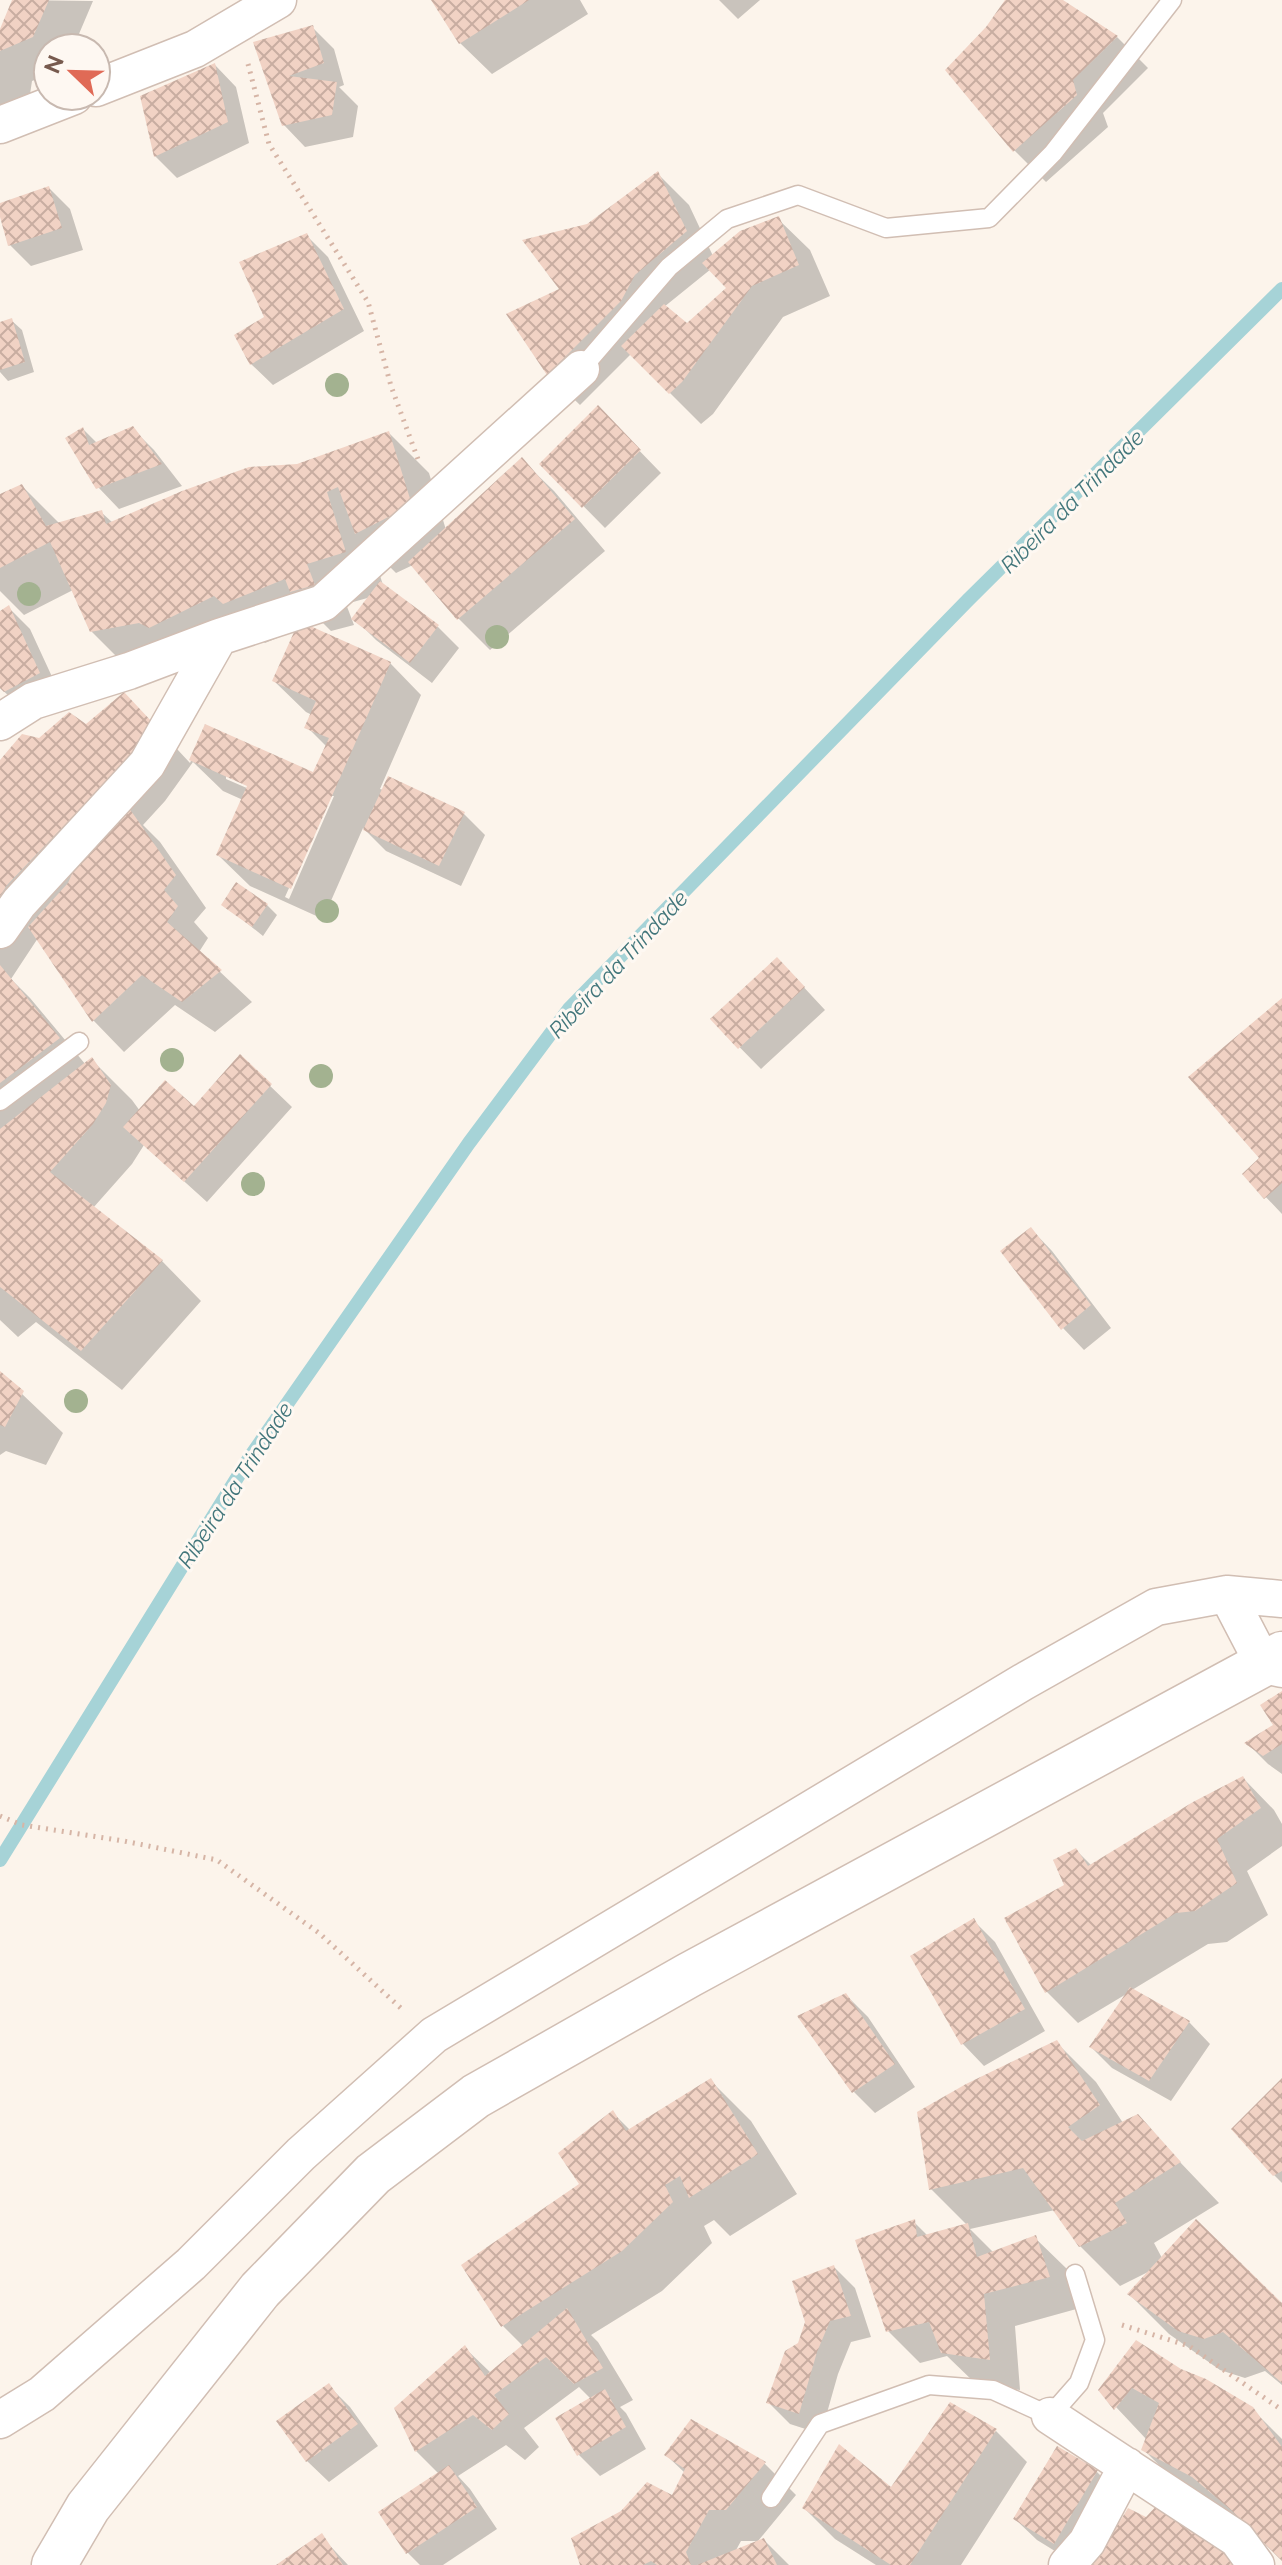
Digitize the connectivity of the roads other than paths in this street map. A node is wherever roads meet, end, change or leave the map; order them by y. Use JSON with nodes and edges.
{"nodes":[{"id":1,"x":278,"y":0,"type":"edge"},
{"id":2,"x":1172,"y":0,"type":"edge"},
{"id":3,"x":234,"y":12,"type":"edge"},
{"id":4,"x":112,"y":82,"type":"edge"},
{"id":5,"x":33,"y":112,"type":"edge"},
{"id":6,"x":0,"y":125,"type":"edge"},
{"id":7,"x":581,"y":369,"type":"joint"},
{"id":8,"x":219,"y":637,"type":"junction"},
{"id":9,"x":0,"y":722,"type":"edge"},
{"id":10,"x":0,"y":930,"type":"edge"},
{"id":11,"x":79,"y":1042,"type":"dead end"},
{"id":12,"x":0,"y":1101,"type":"edge"},
{"id":13,"x":1227,"y":1594,"type":"junction"},
{"id":14,"x":1282,"y":1599,"type":"edge"},
{"id":15,"x":1276,"y":1663,"type":"edge"},
{"id":16,"x":1075,"y":2274,"type":"dead end"},
{"id":17,"x":1050,"y":2416,"type":"junction"},
{"id":18,"x":0,"y":2420,"type":"edge"},
{"id":19,"x":1127,"y":2466,"type":"junction"},
{"id":20,"x":771,"y":2498,"type":"dead end"},
{"id":21,"x":54,"y":2565,"type":"edge"},
{"id":22,"x":1067,"y":2565,"type":"edge"},
{"id":23,"x":1256,"y":2565,"type":"edge"}],
"edges":[{"from":1,"to":3,"type":"street"},
{"from":2,"to":7,"type":"lane"},
{"from":3,"to":4,"type":"street"},
{"from":5,"to":6,"type":"street"},
{"from":7,"to":8,"type":"street"},
{"from":8,"to":9,"type":"street"},
{"from":8,"to":10,"type":"street"},
{"from":11,"to":12,"type":"lane"},
{"from":13,"to":14,"type":"street"},
{"from":13,"to":15,"type":"street"},
{"from":13,"to":18,"type":"street"},
{"from":15,"to":21,"type":"street"},
{"from":16,"to":17,"type":"lane"},
{"from":17,"to":19,"type":"street"},
{"from":17,"to":20,"type":"lane"},
{"from":19,"to":22,"type":"street"},
{"from":19,"to":23,"type":"street"}]}
